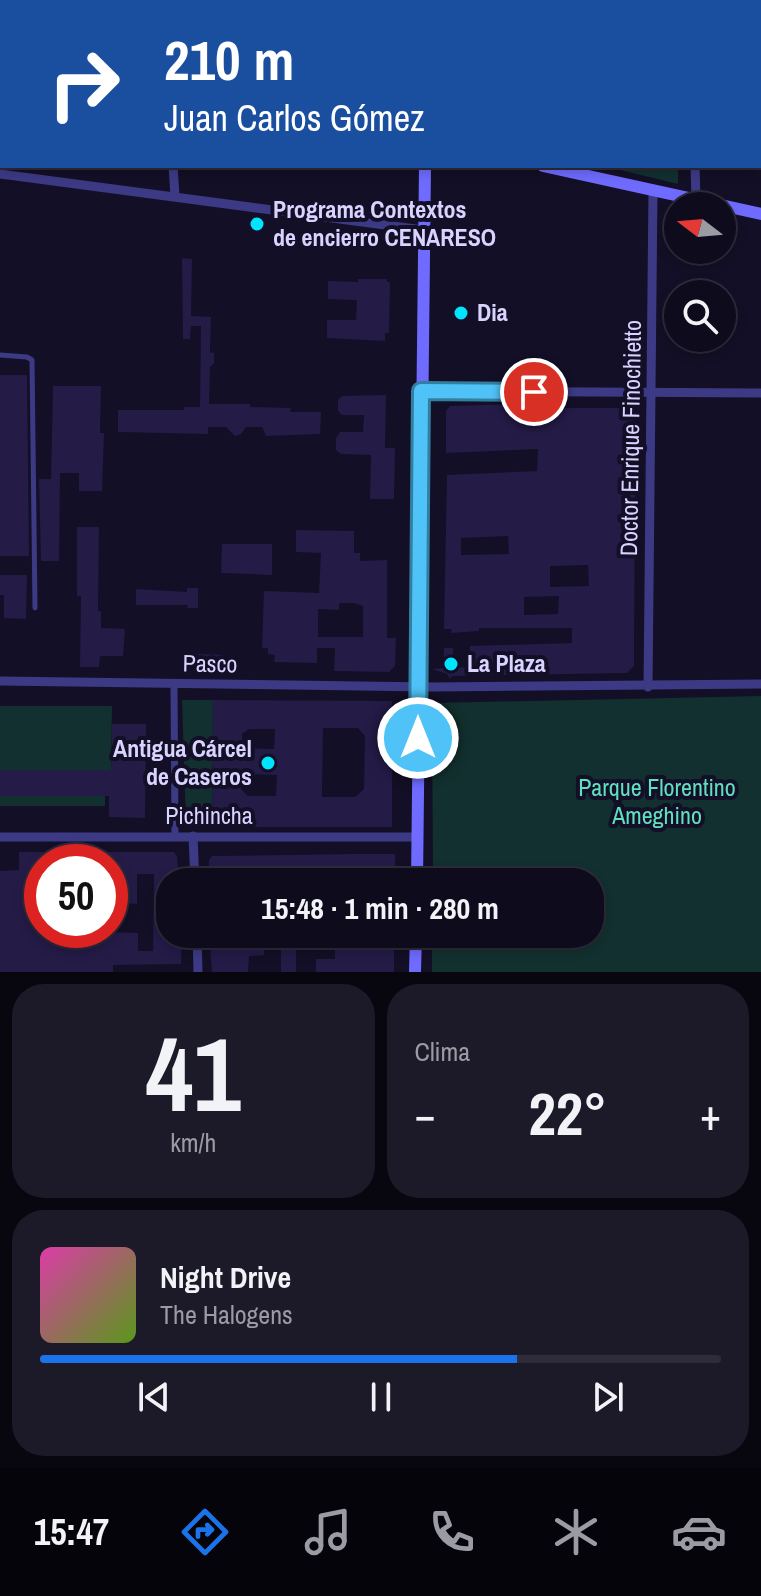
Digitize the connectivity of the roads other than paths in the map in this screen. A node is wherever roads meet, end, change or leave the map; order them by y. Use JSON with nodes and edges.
{"nodes":[{"id":1,"x":173,"y":168,"type":"edge"},
{"id":2,"x":425,"y":168,"type":"edge"},
{"id":3,"x":552,"y":168,"type":"edge"},
{"id":4,"x":695,"y":168,"type":"edge"},
{"id":5,"x":0,"y":174,"type":"edge"},
{"id":6,"x":653,"y":190,"type":"junction"},
{"id":7,"x":664,"y":192,"type":"edge"},
{"id":8,"x":696,"y":192,"type":"edge"},
{"id":9,"x":175,"y":196,"type":"junction"},
{"id":10,"x":736,"y":208,"type":"edge"},
{"id":11,"x":761,"y":214,"type":"edge"},
{"id":12,"x":423,"y":230,"type":"junction"},
{"id":13,"x":0,"y":355,"type":"edge"},
{"id":14,"x":421,"y":391,"type":"junction"},
{"id":15,"x":652,"y":392,"type":"junction"},
{"id":16,"x":761,"y":393,"type":"edge"},
{"id":17,"x":35,"y":608,"type":"dead end"},
{"id":18,"x":0,"y":681,"type":"edge"},
{"id":19,"x":174,"y":684,"type":"junction"},
{"id":20,"x":761,"y":684,"type":"edge"},
{"id":21,"x":419,"y":687,"type":"junction"},
{"id":22,"x":648,"y":687,"type":"junction"},
{"id":23,"x":175,"y":836,"type":"junction"},
{"id":24,"x":193,"y":836,"type":"junction"},
{"id":25,"x":0,"y":837,"type":"edge"},
{"id":26,"x":417,"y":837,"type":"junction"},
{"id":27,"x":194,"y":868,"type":"edge"},
{"id":28,"x":417,"y":868,"type":"edge"},
{"id":29,"x":197,"y":948,"type":"edge"},
{"id":30,"x":416,"y":948,"type":"edge"},
{"id":31,"x":198,"y":972,"type":"edge"},
{"id":32,"x":415,"y":972,"type":"edge"}],
"edges":[{"from":1,"to":9,"type":"street"},
{"from":2,"to":12,"type":"main road"},
{"from":3,"to":6,"type":"main road"},
{"from":4,"to":8,"type":"street"},
{"from":5,"to":9,"type":"street"},
{"from":6,"to":7,"type":"main road"},
{"from":6,"to":15,"type":"street","name":"Doctor Enrique Finochietto"},
{"from":9,"to":12,"type":"street"},
{"from":10,"to":11,"type":"main road"},
{"from":12,"to":14,"type":"main road"},
{"from":13,"to":17,"type":"lane"},
{"from":14,"to":15,"type":"street"},
{"from":14,"to":21,"type":"main road"},
{"from":15,"to":16,"type":"street"},
{"from":15,"to":22,"type":"street","name":"Doctor Enrique Finochietto"},
{"from":18,"to":19,"type":"street","name":"Pasco"},
{"from":19,"to":21,"type":"street","name":"Pasco"},
{"from":19,"to":23,"type":"street"},
{"from":20,"to":22,"type":"street","name":"Pasco"},
{"from":21,"to":22,"type":"street","name":"Pasco"},
{"from":21,"to":26,"type":"main road"},
{"from":23,"to":24,"type":"street","name":"Pichincha"},
{"from":23,"to":25,"type":"street","name":"Pichincha"},
{"from":24,"to":26,"type":"street","name":"Pichincha"},
{"from":24,"to":27,"type":"street"},
{"from":26,"to":28,"type":"main road"},
{"from":29,"to":31,"type":"street"},
{"from":30,"to":32,"type":"main road"}]}
